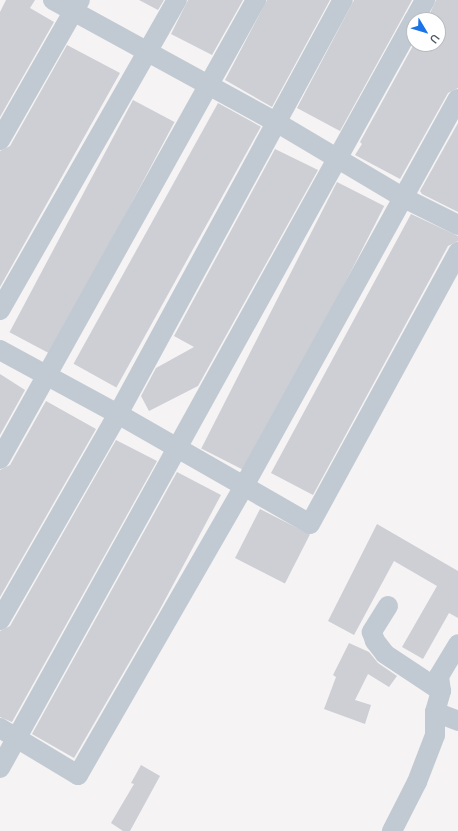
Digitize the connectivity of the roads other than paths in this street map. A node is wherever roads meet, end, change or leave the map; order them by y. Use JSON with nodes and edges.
{"nodes":[{"id":1,"x":53,"y":0,"type":"edge"},
{"id":2,"x":177,"y":0,"type":"edge"},
{"id":3,"x":256,"y":0,"type":"edge"},
{"id":4,"x":343,"y":0,"type":"edge"},
{"id":5,"x":425,"y":0,"type":"edge"},
{"id":6,"x":77,"y":6,"type":"edge"},
{"id":7,"x":418,"y":12,"type":"edge"},
{"id":8,"x":406,"y":35,"type":"edge"},
{"id":9,"x":149,"y":52,"type":"junction"},
{"id":10,"x":208,"y":85,"type":"junction"},
{"id":11,"x":458,"y":99,"type":"edge"},
{"id":12,"x":276,"y":122,"type":"junction"},
{"id":13,"x":0,"y":140,"type":"edge"},
{"id":14,"x":339,"y":159,"type":"junction"},
{"id":15,"x":404,"y":198,"type":"junction"},
{"id":16,"x":458,"y":225,"type":"edge"},
{"id":17,"x":458,"y":252,"type":"edge"},
{"id":18,"x":0,"y":310,"type":"edge"},
{"id":19,"x":0,"y":350,"type":"edge"},
{"id":20,"x":47,"y":375,"type":"junction"},
{"id":21,"x":118,"y":414,"type":"junction"},
{"id":22,"x":178,"y":447,"type":"junction"},
{"id":23,"x":0,"y":459,"type":"edge"},
{"id":24,"x":244,"y":486,"type":"junction"},
{"id":25,"x":388,"y":606,"type":"dead end"},
{"id":26,"x":0,"y":620,"type":"edge"},
{"id":27,"x":458,"y":644,"type":"edge"},
{"id":28,"x":441,"y":691,"type":"junction"},
{"id":29,"x":435,"y":712,"type":"junction"},
{"id":30,"x":458,"y":721,"type":"edge"},
{"id":31,"x":0,"y":728,"type":"edge"},
{"id":32,"x":18,"y":738,"type":"junction"},
{"id":33,"x":0,"y":768,"type":"edge"},
{"id":34,"x":392,"y":831,"type":"edge"}],
"edges":[{"from":1,"to":6,"type":"street"},
{"from":2,"to":9,"type":"street"},
{"from":3,"to":10,"type":"street"},
{"from":4,"to":12,"type":"street"},
{"from":5,"to":7,"type":"street"},
{"from":6,"to":9,"type":"street"},
{"from":6,"to":13,"type":"street"},
{"from":8,"to":14,"type":"street"},
{"from":9,"to":10,"type":"street"},
{"from":9,"to":18,"type":"street"},
{"from":10,"to":12,"type":"street"},
{"from":10,"to":20,"type":"street"},
{"from":11,"to":15,"type":"street"},
{"from":12,"to":14,"type":"street"},
{"from":12,"to":21,"type":"street"},
{"from":14,"to":15,"type":"street"},
{"from":14,"to":22,"type":"street"},
{"from":15,"to":16,"type":"street"},
{"from":15,"to":24,"type":"street"},
{"from":17,"to":24,"type":"street"},
{"from":19,"to":20,"type":"street"},
{"from":20,"to":21,"type":"street"},
{"from":20,"to":23,"type":"street"},
{"from":21,"to":22,"type":"street"},
{"from":21,"to":26,"type":"street"},
{"from":22,"to":24,"type":"street"},
{"from":22,"to":32,"type":"street"},
{"from":24,"to":32,"type":"street"},
{"from":25,"to":28,"type":"street"},
{"from":27,"to":28,"type":"street"},
{"from":28,"to":29,"type":"street"},
{"from":29,"to":30,"type":"street"},
{"from":29,"to":34,"type":"street"},
{"from":31,"to":32,"type":"street"},
{"from":32,"to":33,"type":"street"}]}
